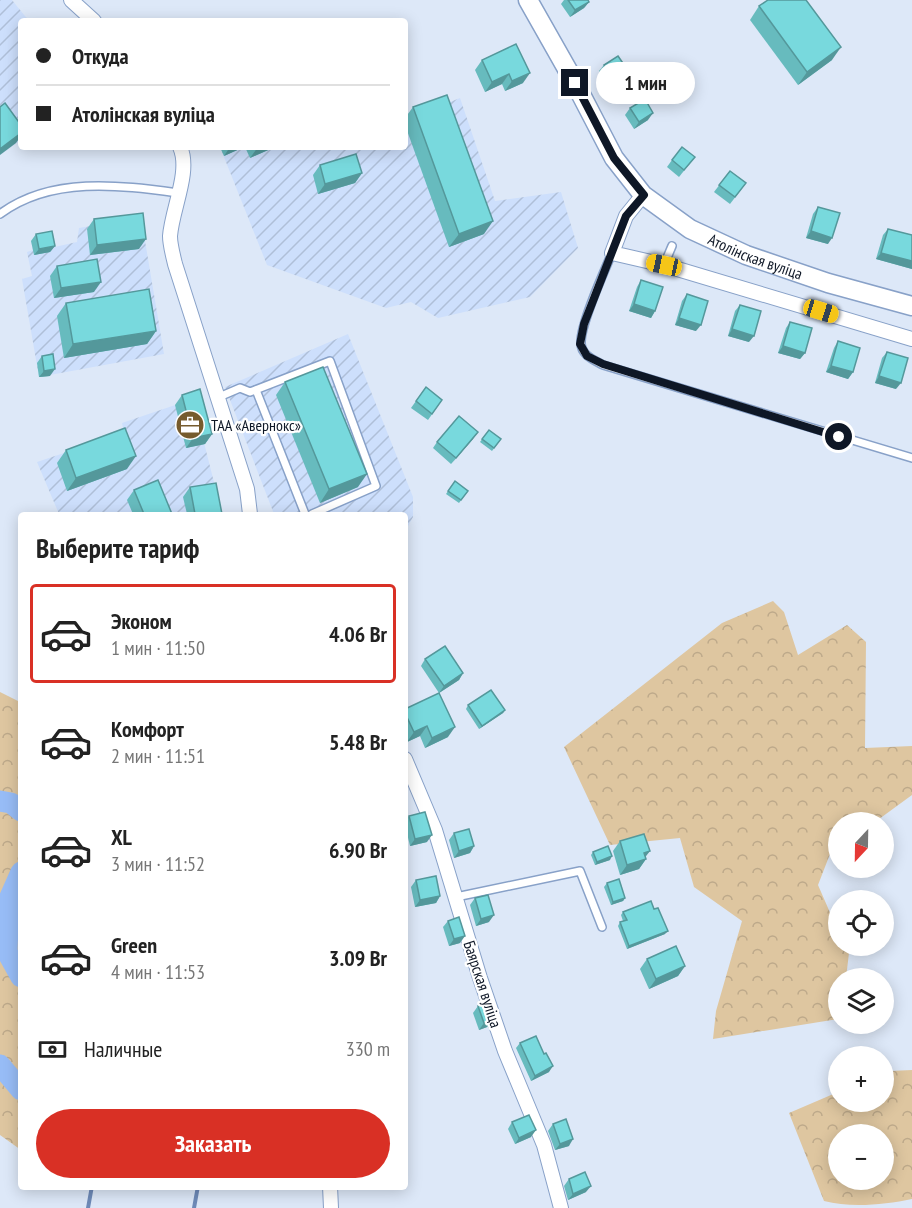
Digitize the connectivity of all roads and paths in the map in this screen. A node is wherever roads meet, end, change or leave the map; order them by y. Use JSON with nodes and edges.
{"nodes":[{"id":1,"x":71,"y":0,"type":"edge"},
{"id":2,"x":528,"y":0,"type":"edge"},
{"id":3,"x":91,"y":18,"type":"edge"},
{"id":4,"x":181,"y":150,"type":"edge"},
{"id":5,"x":178,"y":193,"type":"junction"},
{"id":6,"x":644,"y":195,"type":"junction"},
{"id":7,"x":0,"y":214,"type":"edge"},
{"id":8,"x":672,"y":246,"type":"dead end"},
{"id":9,"x":612,"y":253,"type":"junction"},
{"id":10,"x":664,"y":265,"type":"junction"},
{"id":11,"x":912,"y":306,"type":"edge"},
{"id":12,"x":912,"y":339,"type":"edge"},
{"id":13,"x":256,"y":390,"type":"junction"},
{"id":14,"x":219,"y":397,"type":"junction"},
{"id":15,"x":912,"y":458,"type":"edge"},
{"id":16,"x":250,"y":512,"type":"edge"},
{"id":17,"x":304,"y":512,"type":"edge"},
{"id":18,"x":317,"y":512,"type":"edge"},
{"id":19,"x":408,"y":766,"type":"edge"},
{"id":20,"x":456,"y":897,"type":"junction"},
{"id":21,"x":602,"y":927,"type":"dead end"},
{"id":22,"x":330,"y":1190,"type":"edge"},
{"id":23,"x":331,"y":1208,"type":"edge"},
{"id":24,"x":561,"y":1208,"type":"edge"}],
"edges":[{"from":1,"to":3,"type":"street"},
{"from":2,"to":6,"type":"street","name":"Атолінская вуліца"},
{"from":4,"to":5,"type":"street"},
{"from":5,"to":7,"type":"lane"},
{"from":5,"to":14,"type":"street"},
{"from":6,"to":9,"type":"street"},
{"from":6,"to":11,"type":"street","name":"Атолінская вуліца"},
{"from":8,"to":10,"type":"lane"},
{"from":9,"to":10,"type":"street","name":"Атолінская вуліца"},
{"from":9,"to":15,"type":"lane"},
{"from":10,"to":12,"type":"street","name":"Атолінская вуліца"},
{"from":13,"to":14,"type":"lane"},
{"from":13,"to":17,"type":"lane"},
{"from":13,"to":18,"type":"lane"},
{"from":14,"to":16,"type":"street"},
{"from":19,"to":20,"type":"street","name":"Баярская вуліца"},
{"from":20,"to":21,"type":"lane"},
{"from":20,"to":24,"type":"street","name":"Баярская вуліца"},
{"from":22,"to":23,"type":"street"}]}
